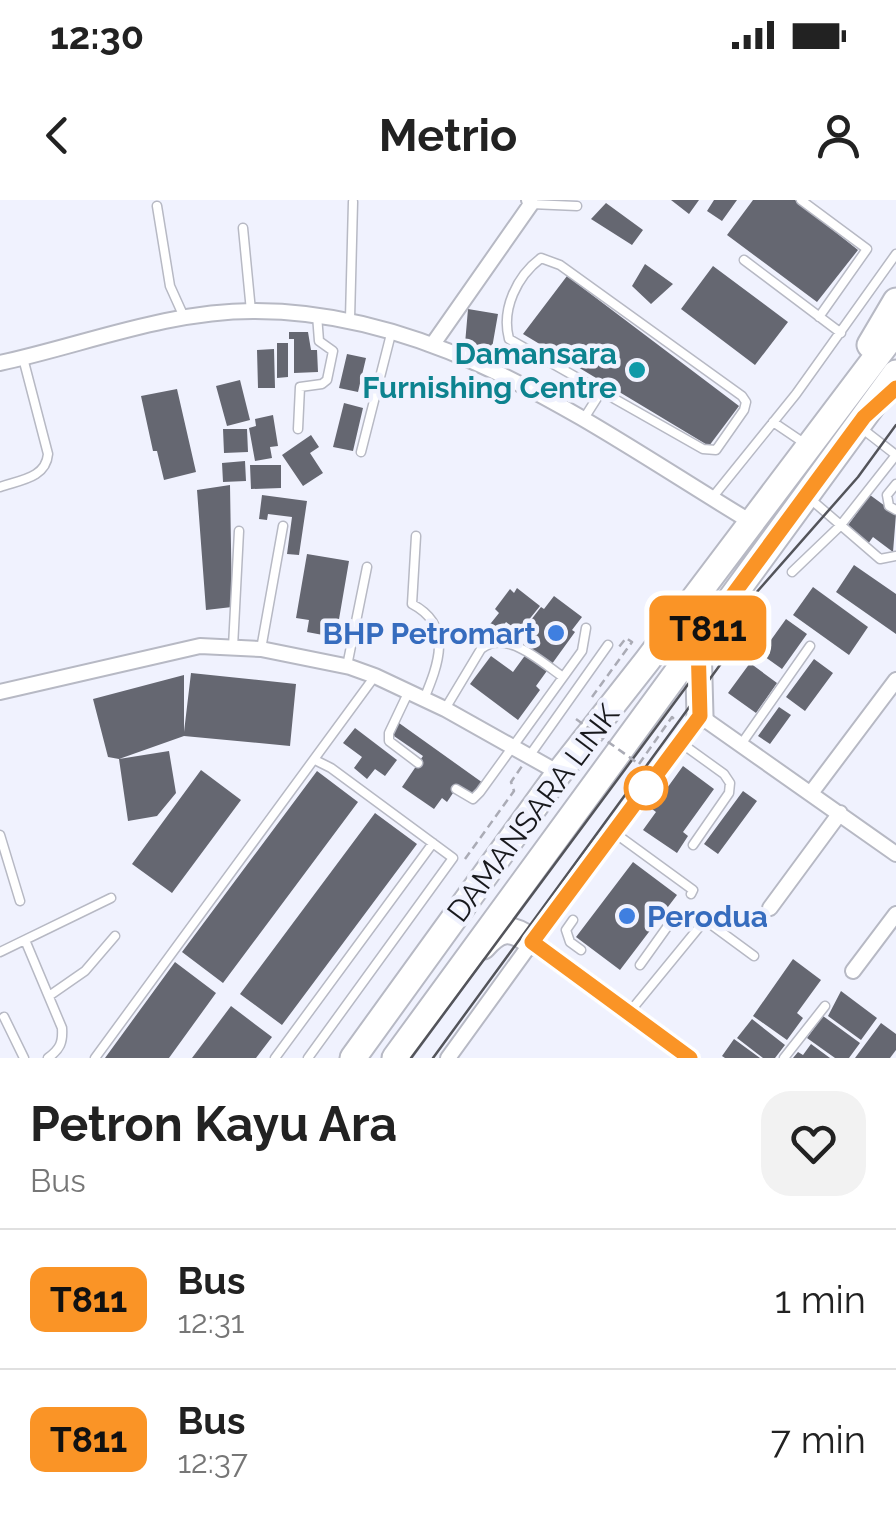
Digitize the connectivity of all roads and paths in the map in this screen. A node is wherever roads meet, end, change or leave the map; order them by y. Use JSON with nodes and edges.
{"nodes":[{"id":1,"x":802,"y":200,"type":"edge"},
{"id":2,"x":353,"y":202,"type":"edge"},
{"id":3,"x":530,"y":202,"type":"edge"},
{"id":4,"x":158,"y":206,"type":"dead end"},
{"id":5,"x":577,"y":206,"type":"dead end"},
{"id":6,"x":244,"y":228,"type":"dead end"},
{"id":7,"x":896,"y":254,"type":"edge"},
{"id":8,"x":744,"y":260,"type":"dead end"},
{"id":9,"x":896,"y":301,"type":"edge"},
{"id":10,"x":252,"y":311,"type":"junction"},
{"id":11,"x":316,"y":315,"type":"junction"},
{"id":12,"x":819,"y":317,"type":"junction"},
{"id":13,"x":185,"y":319,"type":"junction"},
{"id":14,"x":350,"y":319,"type":"junction"},
{"id":15,"x":392,"y":330,"type":"junction"},
{"id":16,"x":896,"y":331,"type":"edge"},
{"id":17,"x":841,"y":332,"type":"junction"},
{"id":18,"x":433,"y":344,"type":"junction"},
{"id":19,"x":813,"y":347,"type":"dead end"},
{"id":20,"x":824,"y":355,"type":"junction"},
{"id":21,"x":23,"y":358,"type":"junction"},
{"id":22,"x":0,"y":362,"type":"edge"},
{"id":23,"x":868,"y":370,"type":"junction"},
{"id":24,"x":896,"y":373,"type":"edge"},
{"id":25,"x":896,"y":388,"type":"edge"},
{"id":26,"x":602,"y":390,"type":"junction"},
{"id":27,"x":584,"y":420,"type":"junction"},
{"id":28,"x":861,"y":421,"type":"junction"},
{"id":29,"x":773,"y":422,"type":"junction"},
{"id":30,"x":298,"y":429,"type":"dead end"},
{"id":31,"x":808,"y":446,"type":"junction"},
{"id":32,"x":361,"y":452,"type":"dead end"},
{"id":33,"x":896,"y":455,"type":"edge"},
{"id":34,"x":896,"y":484,"type":"edge"},
{"id":35,"x":0,"y":487,"type":"edge"},
{"id":36,"x":806,"y":495,"type":"junction"},
{"id":37,"x":712,"y":498,"type":"junction"},
{"id":38,"x":896,"y":510,"type":"edge"},
{"id":39,"x":752,"y":522,"type":"junction"},
{"id":40,"x":283,"y":526,"type":"dead end"},
{"id":41,"x":840,"y":526,"type":"junction"},
{"id":42,"x":239,"y":531,"type":"dead end"},
{"id":43,"x":416,"y":536,"type":"dead end"},
{"id":44,"x":896,"y":556,"type":"edge"},
{"id":45,"x":366,"y":567,"type":"dead end"},
{"id":46,"x":792,"y":572,"type":"dead end"},
{"id":47,"x":586,"y":628,"type":"dead end"},
{"id":48,"x":698,"y":642,"type":"junction"},
{"id":49,"x":608,"y":645,"type":"dead end"},
{"id":50,"x":810,"y":646,"type":"dead end"},
{"id":51,"x":233,"y":648,"type":"junction"},
{"id":52,"x":261,"y":649,"type":"junction"},
{"id":53,"x":615,"y":653,"type":"dead end"},
{"id":54,"x":347,"y":666,"type":"junction"},
{"id":55,"x":375,"y":676,"type":"junction"},
{"id":56,"x":563,"y":677,"type":"junction"},
{"id":57,"x":896,"y":680,"type":"edge"},
{"id":58,"x":0,"y":692,"type":"edge"},
{"id":59,"x":408,"y":693,"type":"junction"},
{"id":60,"x":424,"y":699,"type":"junction"},
{"id":61,"x":588,"y":703,"type":"dead end"},
{"id":62,"x":445,"y":709,"type":"junction"},
{"id":63,"x":700,"y":716,"type":"junction"},
{"id":64,"x":576,"y":718,"type":"dead end"},
{"id":65,"x":681,"y":743,"type":"junction"},
{"id":66,"x":742,"y":743,"type":"junction"},
{"id":67,"x":510,"y":748,"type":"junction"},
{"id":68,"x":529,"y":756,"type":"junction"},
{"id":69,"x":315,"y":760,"type":"junction"},
{"id":70,"x":418,"y":763,"type":"dead end"},
{"id":71,"x":645,"y":766,"type":"dead end"},
{"id":72,"x":559,"y":772,"type":"junction"},
{"id":73,"x":456,"y":788,"type":"dead end"},
{"id":74,"x":811,"y":793,"type":"junction"},
{"id":75,"x":840,"y":813,"type":"junction"},
{"id":76,"x":612,"y":832,"type":"junction"},
{"id":77,"x":0,"y":835,"type":"edge"},
{"id":78,"x":432,"y":843,"type":"junction"},
{"id":79,"x":632,"y":843,"type":"junction"},
{"id":80,"x":693,"y":845,"type":"dead end"},
{"id":81,"x":624,"y":854,"type":"dead end"},
{"id":82,"x":896,"y":854,"type":"edge"},
{"id":83,"x":691,"y":894,"type":"dead end"},
{"id":84,"x":111,"y":898,"type":"dead end"},
{"id":85,"x":20,"y":901,"type":"dead end"},
{"id":86,"x":770,"y":908,"type":"dead end"},
{"id":87,"x":896,"y":914,"type":"edge"},
{"id":88,"x":674,"y":916,"type":"dead end"},
{"id":89,"x":547,"y":920,"type":"junction"},
{"id":90,"x":574,"y":920,"type":"dead end"},
{"id":91,"x":566,"y":930,"type":"junction"},
{"id":92,"x":116,"y":936,"type":"dead end"},
{"id":93,"x":25,"y":940,"type":"junction"},
{"id":94,"x":532,"y":942,"type":"junction"},
{"id":95,"x":581,"y":950,"type":"dead end"},
{"id":96,"x":0,"y":952,"type":"edge"},
{"id":97,"x":754,"y":956,"type":"dead end"},
{"id":98,"x":640,"y":965,"type":"dead end"},
{"id":99,"x":853,"y":972,"type":"dead end"},
{"id":100,"x":456,"y":975,"type":"junction"},
{"id":101,"x":49,"y":996,"type":"junction"},
{"id":102,"x":825,"y":1006,"type":"dead end"},
{"id":103,"x":628,"y":1014,"type":"junction"},
{"id":104,"x":4,"y":1017,"type":"dead end"},
{"id":105,"x":24,"y":1058,"type":"edge"},
{"id":106,"x":48,"y":1058,"type":"edge"},
{"id":107,"x":95,"y":1058,"type":"edge"},
{"id":108,"x":275,"y":1058,"type":"edge"},
{"id":109,"x":308,"y":1058,"type":"edge"},
{"id":110,"x":353,"y":1058,"type":"edge"},
{"id":111,"x":394,"y":1058,"type":"edge"},
{"id":112,"x":448,"y":1058,"type":"edge"},
{"id":113,"x":690,"y":1058,"type":"edge"},
{"id":114,"x":784,"y":1058,"type":"edge"}],
"edges":[{"from":1,"to":12,"type":"lane"},
{"from":2,"to":14,"type":"lane"},
{"from":3,"to":5,"type":"lane"},
{"from":3,"to":18,"type":"street"},
{"from":4,"to":13,"type":"lane"},
{"from":6,"to":10,"type":"lane"},
{"from":7,"to":17,"type":"lane"},
{"from":8,"to":12,"type":"lane"},
{"from":9,"to":23,"type":"highway"},
{"from":10,"to":11,"type":"street"},
{"from":10,"to":13,"type":"street"},
{"from":11,"to":14,"type":"street"},
{"from":11,"to":30,"type":"lane"},
{"from":12,"to":17,"type":"lane"},
{"from":13,"to":21,"type":"street"},
{"from":14,"to":15,"type":"street"},
{"from":15,"to":18,"type":"street"},
{"from":15,"to":32,"type":"lane"},
{"from":16,"to":23,"type":"highway","name":"DAMANSARA LINK"},
{"from":17,"to":20,"type":"lane"},
{"from":18,"to":27,"type":"street"},
{"from":19,"to":20,"type":"lane"},
{"from":20,"to":29,"type":"lane"},
{"from":21,"to":22,"type":"street"},
{"from":21,"to":35,"type":"lane"},
{"from":23,"to":31,"type":"highway","name":"DAMANSARA LINK"},
{"from":24,"to":28,"type":"highway","name":"DAMANSARA LINK"},
{"from":25,"to":28,"type":"highway"},
{"from":26,"to":26,"type":"lane"},
{"from":26,"to":27,"type":"lane"},
{"from":27,"to":37,"type":"street"},
{"from":28,"to":33,"type":"lane"},
{"from":28,"to":36,"type":"highway","name":"DAMANSARA LINK"},
{"from":29,"to":31,"type":"lane"},
{"from":29,"to":37,"type":"lane"},
{"from":31,"to":39,"type":"highway","name":"DAMANSARA LINK"},
{"from":33,"to":41,"type":"lane"},
{"from":34,"to":38,"type":"lane"},
{"from":36,"to":41,"type":"lane"},
{"from":36,"to":48,"type":"highway","name":"DAMANSARA LINK"},
{"from":37,"to":39,"type":"street"},
{"from":39,"to":72,"type":"highway","name":"DAMANSARA LINK"},
{"from":40,"to":52,"type":"lane"},
{"from":41,"to":44,"type":"lane"},
{"from":41,"to":46,"type":"lane"},
{"from":42,"to":51,"type":"lane"},
{"from":43,"to":60,"type":"lane"},
{"from":45,"to":54,"type":"lane"},
{"from":47,"to":56,"type":"lane"},
{"from":48,"to":63,"type":"highway"},
{"from":48,"to":100,"type":"highway","name":"DAMANSARA LINK"},
{"from":49,"to":68,"type":"lane"},
{"from":50,"to":66,"type":"lane"},
{"from":51,"to":52,"type":"street"},
{"from":51,"to":58,"type":"street"},
{"from":52,"to":54,"type":"street"},
{"from":53,"to":61,"type":"path"},
{"from":54,"to":55,"type":"street"},
{"from":55,"to":59,"type":"street"},
{"from":55,"to":69,"type":"lane"},
{"from":56,"to":62,"type":"lane"},
{"from":56,"to":67,"type":"lane"},
{"from":57,"to":74,"type":"street"},
{"from":59,"to":60,"type":"street"},
{"from":59,"to":70,"type":"lane"},
{"from":60,"to":62,"type":"street"},
{"from":62,"to":67,"type":"street"},
{"from":63,"to":65,"type":"street"},
{"from":63,"to":66,"type":"street"},
{"from":64,"to":71,"type":"path","bridge":true},
{"from":65,"to":76,"type":"street"},
{"from":65,"to":80,"type":"lane"},
{"from":66,"to":74,"type":"street"},
{"from":67,"to":68,"type":"street"},
{"from":67,"to":73,"type":"lane"},
{"from":68,"to":72,"type":"street"},
{"from":69,"to":78,"type":"lane"},
{"from":69,"to":107,"type":"lane"},
{"from":72,"to":110,"type":"highway","name":"DAMANSARA LINK"},
{"from":74,"to":75,"type":"street"},
{"from":75,"to":82,"type":"street"},
{"from":75,"to":86,"type":"street"},
{"from":76,"to":79,"type":"lane"},
{"from":76,"to":89,"type":"street"},
{"from":77,"to":85,"type":"lane"},
{"from":78,"to":108,"type":"lane"},
{"from":78,"to":109,"type":"lane"},
{"from":79,"to":81,"type":"lane"},
{"from":79,"to":83,"type":"lane"},
{"from":84,"to":93,"type":"lane"},
{"from":87,"to":99,"type":"street"},
{"from":88,"to":98,"type":"lane"},
{"from":89,"to":91,"type":"lane"},
{"from":89,"to":94,"type":"street"},
{"from":90,"to":91,"type":"lane"},
{"from":91,"to":95,"type":"lane"},
{"from":92,"to":101,"type":"lane"},
{"from":93,"to":96,"type":"lane"},
{"from":93,"to":101,"type":"lane"},
{"from":94,"to":100,"type":"highway"},
{"from":94,"to":103,"type":"street"},
{"from":94,"to":112,"type":"street"},
{"from":97,"to":103,"type":"lane"},
{"from":100,"to":111,"type":"highway","name":"DAMANSARA LINK"},
{"from":101,"to":106,"type":"lane"},
{"from":102,"to":114,"type":"lane"},
{"from":103,"to":113,"type":"street"},
{"from":104,"to":105,"type":"lane"}]}
